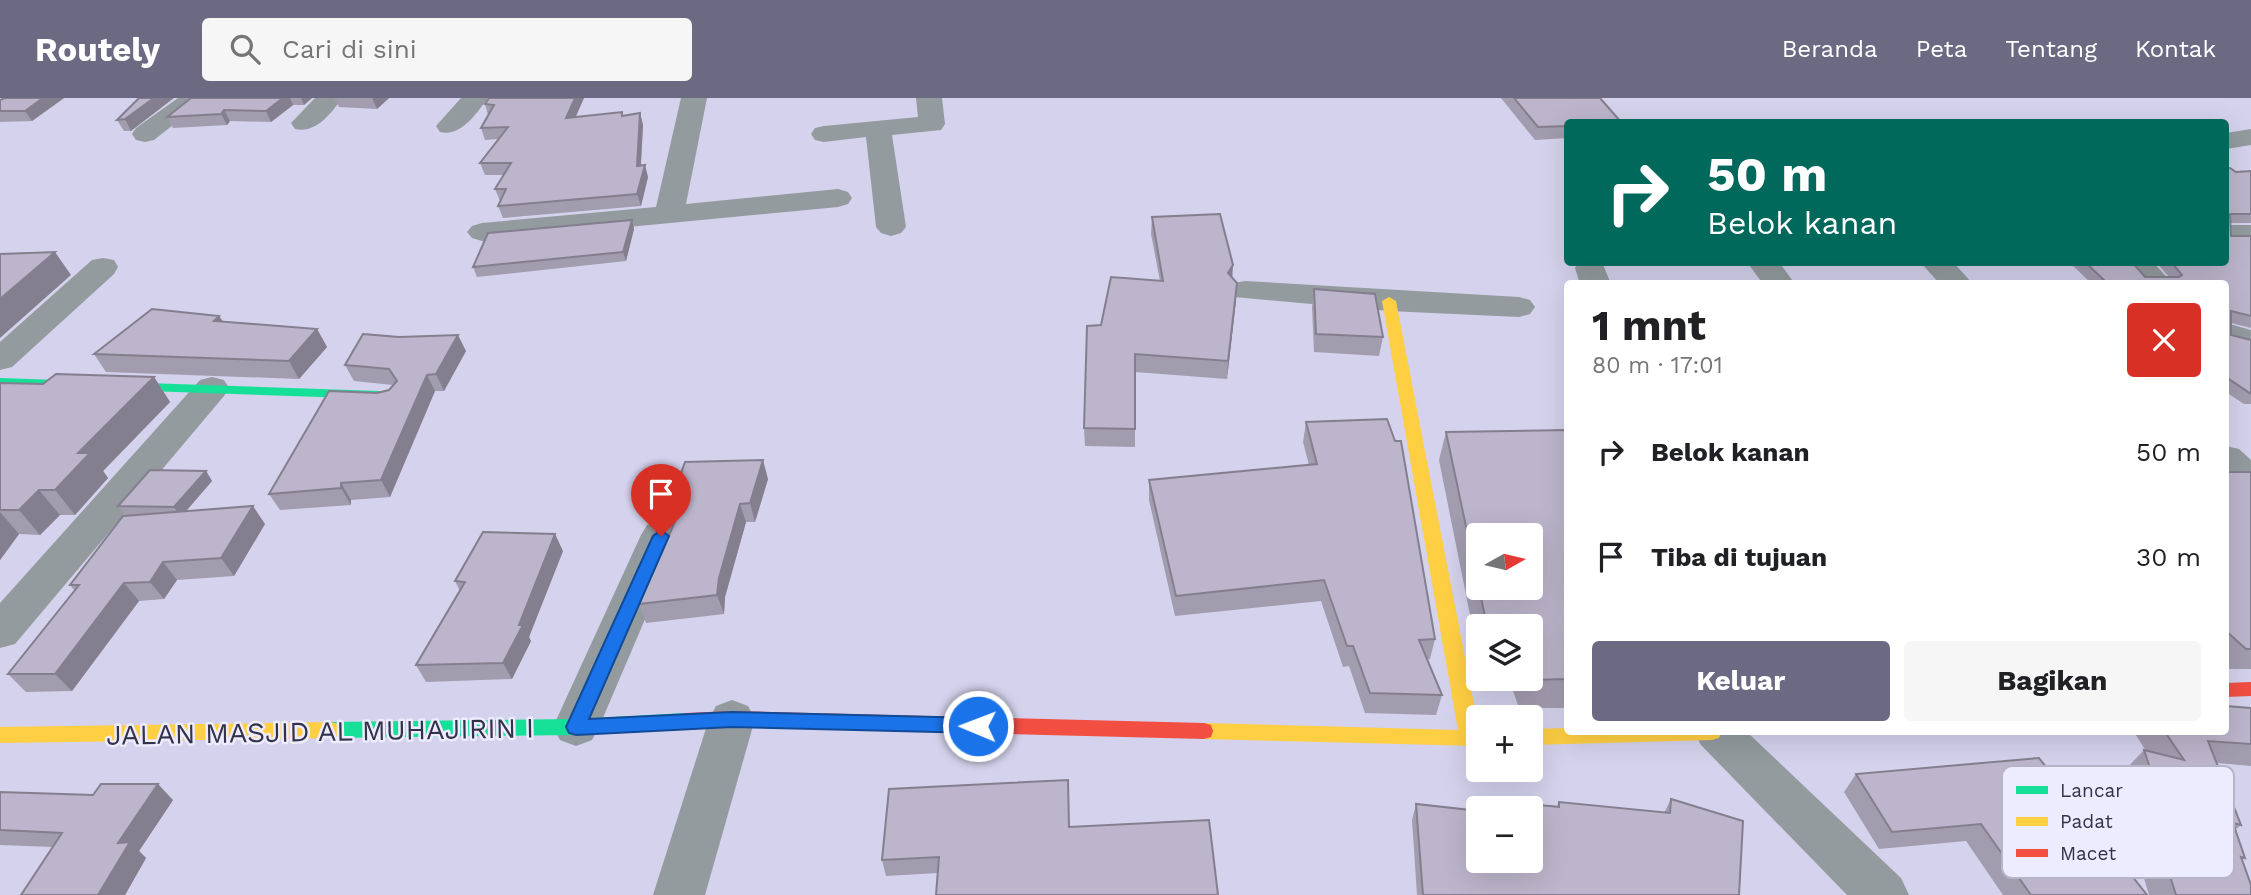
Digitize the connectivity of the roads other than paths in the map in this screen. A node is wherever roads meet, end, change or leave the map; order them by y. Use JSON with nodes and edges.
{"nodes":[{"id":1,"x":194,"y":98,"type":"edge"},
{"id":2,"x":330,"y":98,"type":"edge"},
{"id":3,"x":475,"y":98,"type":"edge"},
{"id":4,"x":694,"y":98,"type":"edge"},
{"id":5,"x":929,"y":98,"type":"edge"},
{"id":6,"x":303,"y":123,"type":"dead end"},
{"id":7,"x":449,"y":126,"type":"dead end"},
{"id":8,"x":878,"y":128,"type":"junction"},
{"id":9,"x":145,"y":134,"type":"dead end"},
{"id":10,"x":824,"y":134,"type":"dead end"},
{"id":11,"x":2251,"y":137,"type":"edge"},
{"id":12,"x":2229,"y":141,"type":"edge"},
{"id":13,"x":2229,"y":152,"type":"edge"},
{"id":14,"x":2251,"y":156,"type":"edge"},
{"id":15,"x":838,"y":198,"type":"dead end"},
{"id":16,"x":669,"y":215,"type":"junction"},
{"id":17,"x":891,"y":227,"type":"dead end"},
{"id":18,"x":482,"y":232,"type":"dead end"},
{"id":19,"x":2229,"y":234,"type":"edge"},
{"id":20,"x":2251,"y":234,"type":"edge"},
{"id":21,"x":1765,"y":266,"type":"edge"},
{"id":22,"x":1939,"y":266,"type":"edge"},
{"id":23,"x":2138,"y":266,"type":"edge"},
{"id":24,"x":103,"y":267,"type":"dead end"},
{"id":25,"x":1777,"y":280,"type":"edge"},
{"id":26,"x":1954,"y":280,"type":"edge"},
{"id":27,"x":2154,"y":280,"type":"edge"},
{"id":28,"x":1245,"y":290,"type":"dead end"},
{"id":29,"x":1389,"y":302,"type":"junction"},
{"id":30,"x":1519,"y":307,"type":"dead end"},
{"id":31,"x":2229,"y":334,"type":"edge"},
{"id":32,"x":2251,"y":340,"type":"edge"},
{"id":33,"x":0,"y":360,"type":"edge"},
{"id":34,"x":0,"y":382,"type":"edge"},
{"id":35,"x":212,"y":388,"type":"junction"},
{"id":36,"x":385,"y":396,"type":"edge"},
{"id":37,"x":2229,"y":461,"type":"edge"},
{"id":38,"x":2251,"y":482,"type":"edge"},
{"id":39,"x":661,"y":536,"type":"dead end"},
{"id":40,"x":0,"y":632,"type":"edge"},
{"id":41,"x":2251,"y":689,"type":"edge"},
{"id":42,"x":2229,"y":690,"type":"edge"},
{"id":43,"x":1468,"y":705,"type":"edge"},
{"id":44,"x":732,"y":719,"type":"junction"},
{"id":45,"x":576,"y":727,"type":"junction"},
{"id":46,"x":0,"y":734,"type":"edge"},
{"id":47,"x":1603,"y":735,"type":"edge"},
{"id":48,"x":1720,"y":735,"type":"edge"},
{"id":49,"x":1543,"y":737,"type":"edge"},
{"id":50,"x":1466,"y":738,"type":"edge"},
{"id":51,"x":679,"y":895,"type":"edge"},
{"id":52,"x":1883,"y":895,"type":"edge"}],
"edges":[{"from":1,"to":9,"type":"street"},
{"from":2,"to":6,"type":"street"},
{"from":3,"to":7,"type":"street"},
{"from":4,"to":16,"type":"street"},
{"from":5,"to":8,"type":"street"},
{"from":8,"to":10,"type":"street"},
{"from":8,"to":17,"type":"street"},
{"from":11,"to":12,"type":"street"},
{"from":13,"to":14,"type":"street"},
{"from":15,"to":16,"type":"street"},
{"from":16,"to":18,"type":"street"},
{"from":19,"to":20,"type":"street"},
{"from":21,"to":25,"type":"street"},
{"from":22,"to":26,"type":"street"},
{"from":23,"to":27,"type":"street"},
{"from":24,"to":33,"type":"street"},
{"from":28,"to":29,"type":"street"},
{"from":29,"to":30,"type":"street"},
{"from":29,"to":43,"type":"street"},
{"from":31,"to":32,"type":"street"},
{"from":34,"to":35,"type":"street"},
{"from":35,"to":36,"type":"street"},
{"from":35,"to":40,"type":"street"},
{"from":37,"to":38,"type":"street"},
{"from":39,"to":45,"type":"street"},
{"from":41,"to":42,"type":"street"},
{"from":44,"to":45,"type":"street","name":"JALAN MASJID AL MUHAJIRIN I"},
{"from":44,"to":50,"type":"street","name":"JALAN MASJID AL MUHAJIRIN I"},
{"from":44,"to":51,"type":"street"},
{"from":45,"to":46,"type":"street","name":"JALAN MASJID AL MUHAJIRIN I"},
{"from":47,"to":49,"type":"street"},
{"from":48,"to":52,"type":"street"}]}
